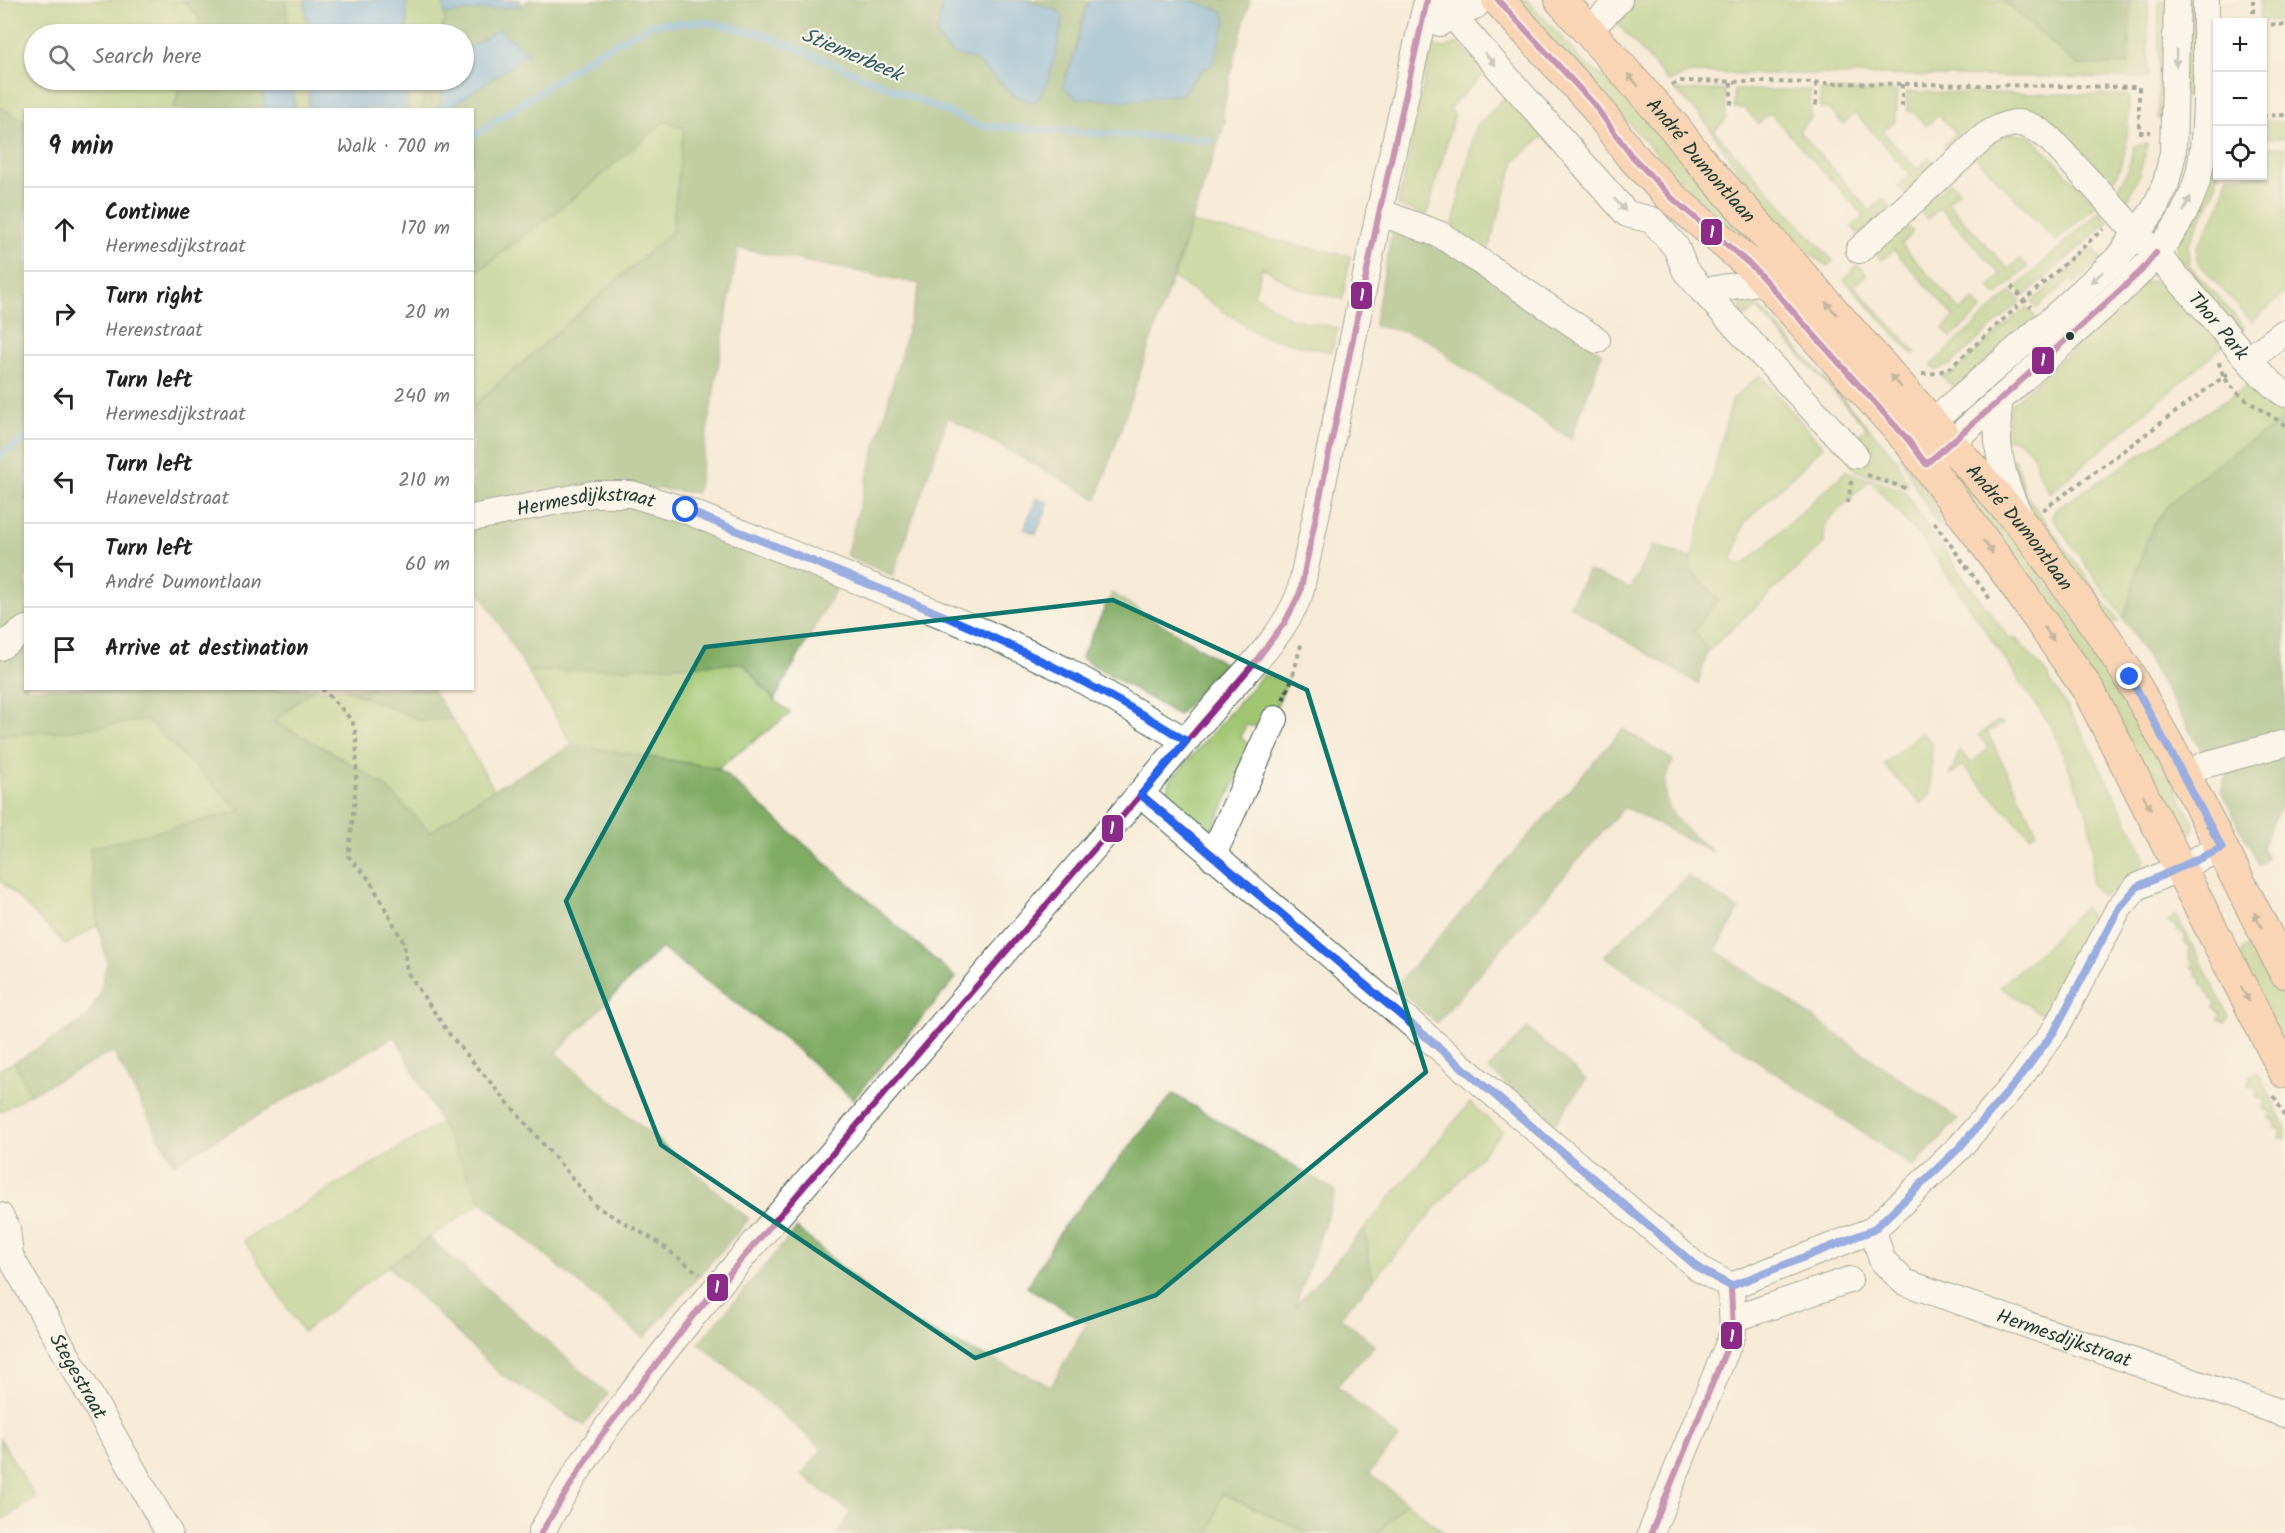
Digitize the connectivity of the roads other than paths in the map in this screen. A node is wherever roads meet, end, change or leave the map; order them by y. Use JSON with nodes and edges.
{"nodes":[{"id":1,"x":1427,"y":0,"type":"edge"},
{"id":2,"x":1476,"y":0,"type":"edge"},
{"id":3,"x":1498,"y":0,"type":"edge"},
{"id":4,"x":1561,"y":0,"type":"edge"},
{"id":5,"x":1619,"y":0,"type":"edge"},
{"id":6,"x":2177,"y":0,"type":"edge"},
{"id":7,"x":2206,"y":0,"type":"edge"},
{"id":8,"x":1448,"y":8,"type":"edge"},
{"id":9,"x":1589,"y":30,"type":"junction"},
{"id":10,"x":1418,"y":38,"type":"junction"},
{"id":11,"x":1379,"y":212,"type":"junction"},
{"id":12,"x":2137,"y":234,"type":"junction"},
{"id":13,"x":1859,"y":250,"type":"dead end"},
{"id":14,"x":2156,"y":254,"type":"junction"},
{"id":15,"x":1765,"y":281,"type":"junction"},
{"id":16,"x":1703,"y":291,"type":"junction"},
{"id":17,"x":2285,"y":332,"type":"edge"},
{"id":18,"x":1597,"y":340,"type":"dead end"},
{"id":19,"x":2242,"y":364,"type":"junction"},
{"id":20,"x":2285,"y":394,"type":"edge"},
{"id":21,"x":2000,"y":400,"type":"junction"},
{"id":22,"x":1925,"y":452,"type":"junction"},
{"id":23,"x":1858,"y":466,"type":"road end"},
{"id":24,"x":474,"y":518,"type":"edge"},
{"id":25,"x":2036,"y":521,"type":"junction"},
{"id":26,"x":24,"y":630,"type":"edge"},
{"id":27,"x":0,"y":647,"type":"edge"},
{"id":28,"x":1280,"y":707,"type":"road end"},
{"id":29,"x":1186,"y":741,"type":"junction"},
{"id":30,"x":2285,"y":743,"type":"edge"},
{"id":31,"x":2185,"y":776,"type":"junction"},
{"id":32,"x":1141,"y":795,"type":"junction"},
{"id":33,"x":2222,"y":848,"type":"junction"},
{"id":34,"x":1212,"y":857,"type":"junction"},
{"id":35,"x":2181,"y":867,"type":"junction"},
{"id":36,"x":2285,"y":972,"type":"edge"},
{"id":37,"x":2285,"y":1072,"type":"edge"},
{"id":38,"x":0,"y":1216,"type":"edge"},
{"id":39,"x":1873,"y":1230,"type":"junction"},
{"id":40,"x":1849,"y":1280,"type":"dead end"},
{"id":41,"x":1731,"y":1286,"type":"junction"},
{"id":42,"x":1733,"y":1319,"type":"junction"},
{"id":43,"x":2285,"y":1414,"type":"edge"},
{"id":44,"x":169,"y":1533,"type":"edge"},
{"id":45,"x":541,"y":1533,"type":"edge"},
{"id":46,"x":1651,"y":1533,"type":"edge"}],
"edges":[{"from":1,"to":10,"type":"street"},
{"from":2,"to":8,"type":"street"},
{"from":3,"to":15,"type":"main road","name":"André Dumontlaan"},
{"from":4,"to":9,"type":"main road","name":"André Dumontlaan"},
{"from":5,"to":9,"type":"street"},
{"from":6,"to":12,"type":"street","one_way":true},
{"from":14,"to":7,"type":"street","one_way":true},
{"from":8,"to":10,"type":"street"},
{"from":8,"to":16,"type":"street","one_way":true},
{"from":22,"to":9,"type":"main road","name":"André Dumontlaan","one_way":true},
{"from":10,"to":11,"type":"street"},
{"from":11,"to":18,"type":"street"},
{"from":11,"to":29,"type":"street"},
{"from":12,"to":13,"type":"street","name":"Thor Park"},
{"from":12,"to":14,"type":"street","name":"Thor Park"},
{"from":12,"to":22,"type":"street","one_way":true},
{"from":14,"to":19,"type":"street","name":"Thor Park"},
{"from":14,"to":21,"type":"street"},
{"from":15,"to":16,"type":"street"},
{"from":15,"to":22,"type":"main road","name":"André Dumontlaan"},
{"from":16,"to":23,"type":"street"},
{"from":17,"to":19,"type":"street"},
{"from":19,"to":20,"type":"street","name":"Thor Park"},
{"from":21,"to":22,"type":"street"},
{"from":21,"to":25,"type":"street"},
{"from":22,"to":25,"type":"main road","name":"André Dumontlaan"},
{"from":22,"to":35,"type":"main road","name":"André Dumontlaan","one_way":true},
{"from":24,"to":29,"type":"street","name":"Hermesdijkstraat"},
{"from":25,"to":31,"type":"main road","name":"André Dumontlaan"},
{"from":26,"to":27,"type":"street"},
{"from":28,"to":34,"type":"street"},
{"from":29,"to":32,"type":"street"},
{"from":30,"to":31,"type":"street"},
{"from":31,"to":33,"type":"main road","name":"André Dumontlaan"},
{"from":32,"to":34,"type":"street"},
{"from":32,"to":45,"type":"street"},
{"from":33,"to":35,"type":"street"},
{"from":36,"to":33,"type":"main road","name":"André Dumontlaan","one_way":true},
{"from":34,"to":41,"type":"street"},
{"from":35,"to":37,"type":"main road","name":"André Dumontlaan","one_way":true},
{"from":35,"to":39,"type":"street"},
{"from":38,"to":44,"type":"street","name":"Stegestraat"},
{"from":39,"to":41,"type":"street"},
{"from":39,"to":43,"type":"street","name":"Hermesdijkstraat"},
{"from":40,"to":42,"type":"street"},
{"from":41,"to":42,"type":"street"},
{"from":42,"to":46,"type":"street"}]}
